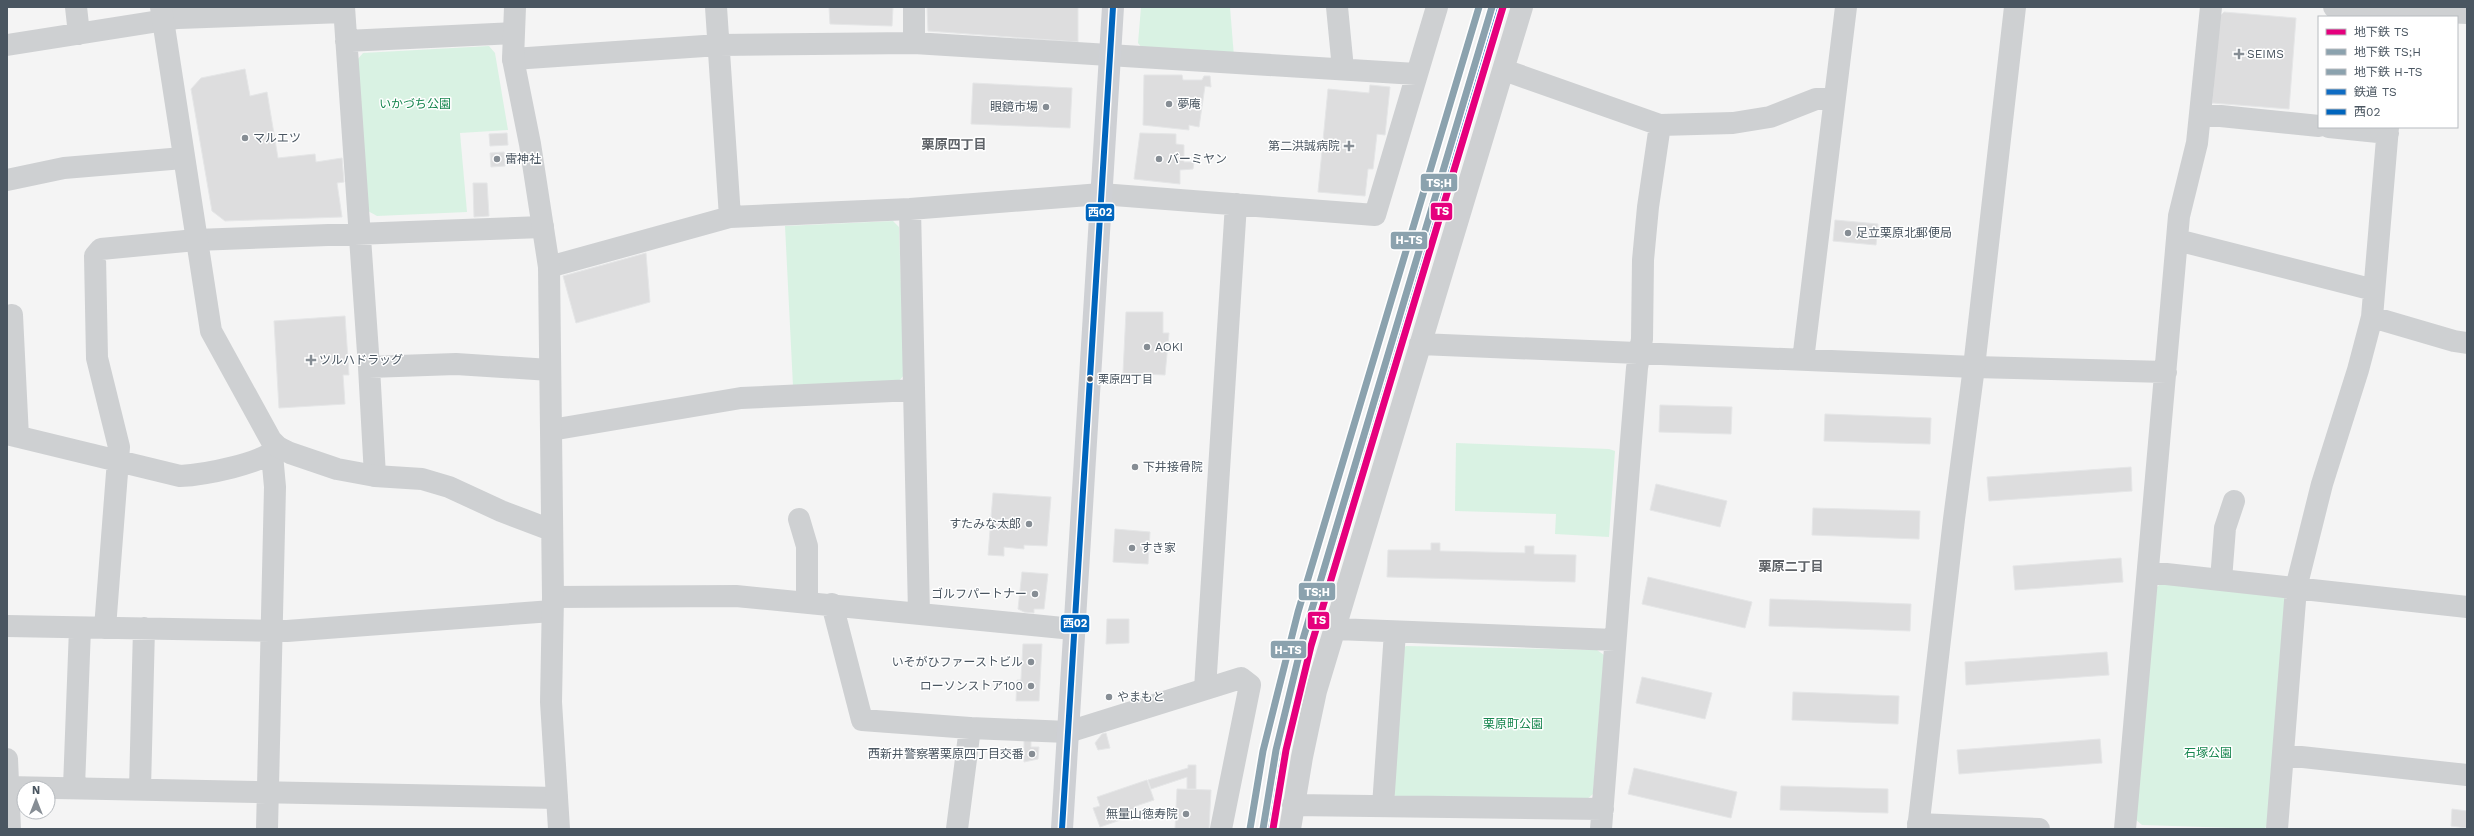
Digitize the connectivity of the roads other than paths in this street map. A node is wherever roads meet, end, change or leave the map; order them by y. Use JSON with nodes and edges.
{"nodes":[{"id":1,"x":76,"y":7,"type":"edge"},
{"id":2,"x":515,"y":7,"type":"edge"},
{"id":3,"x":716,"y":7,"type":"edge"},
{"id":4,"x":914,"y":7,"type":"edge"},
{"id":5,"x":1113,"y":7,"type":"edge"},
{"id":6,"x":1336,"y":7,"type":"edge"},
{"id":7,"x":1437,"y":7,"type":"edge"},
{"id":8,"x":1522,"y":7,"type":"edge"},
{"id":9,"x":1846,"y":7,"type":"edge"},
{"id":10,"x":2015,"y":7,"type":"edge"},
{"id":11,"x":2211,"y":7,"type":"edge"},
{"id":12,"x":2334,"y":7,"type":"edge"},
{"id":13,"x":344,"y":9,"type":"edge"},
{"id":14,"x":162,"y":13,"type":"edge"},
{"id":15,"x":2467,"y":13,"type":"edge"},
{"id":16,"x":2399,"y":14,"type":"edge"},
{"id":17,"x":513,"y":33,"type":"junction"},
{"id":18,"x":79,"y":34,"type":"junction"},
{"id":19,"x":346,"y":41,"type":"junction"},
{"id":20,"x":914,"y":43,"type":"junction"},
{"id":21,"x":7,"y":45,"type":"edge"},
{"id":22,"x":719,"y":45,"type":"junction"},
{"id":23,"x":1110,"y":57,"type":"junction"},
{"id":24,"x":513,"y":59,"type":"junction"},
{"id":25,"x":1343,"y":69,"type":"junction"},
{"id":26,"x":1504,"y":70,"type":"junction"},
{"id":27,"x":1416,"y":74,"type":"junction"},
{"id":28,"x":1833,"y":99,"type":"junction"},
{"id":29,"x":2201,"y":114,"type":"junction"},
{"id":30,"x":1660,"y":125,"type":"junction"},
{"id":31,"x":2318,"y":126,"type":"edge"},
{"id":32,"x":2349,"y":128,"type":"edge"},
{"id":33,"x":2388,"y":130,"type":"edge"},
{"id":34,"x":183,"y":158,"type":"junction"},
{"id":35,"x":7,"y":180,"type":"edge"},
{"id":36,"x":1101,"y":194,"type":"junction"},
{"id":37,"x":1236,"y":204,"type":"junction"},
{"id":38,"x":910,"y":209,"type":"junction"},
{"id":39,"x":730,"y":217,"type":"junction"},
{"id":40,"x":543,"y":227,"type":"junction"},
{"id":41,"x":359,"y":234,"type":"junction"},
{"id":42,"x":196,"y":240,"type":"junction"},
{"id":43,"x":2177,"y":240,"type":"junction"},
{"id":44,"x":549,"y":267,"type":"junction"},
{"id":45,"x":2374,"y":290,"type":"junction"},
{"id":46,"x":2372,"y":316,"type":"junction"},
{"id":47,"x":18,"y":327,"type":"dead end"},
{"id":48,"x":2467,"y":343,"type":"edge"},
{"id":49,"x":1420,"y":344,"type":"junction"},
{"id":50,"x":1640,"y":354,"type":"junction"},
{"id":51,"x":1803,"y":360,"type":"junction"},
{"id":52,"x":369,"y":367,"type":"junction"},
{"id":53,"x":1974,"y":367,"type":"junction"},
{"id":54,"x":550,"y":370,"type":"junction"},
{"id":55,"x":2166,"y":372,"type":"junction"},
{"id":56,"x":914,"y":390,"type":"junction"},
{"id":57,"x":551,"y":430,"type":"junction"},
{"id":58,"x":13,"y":436,"type":"edge"},
{"id":59,"x":275,"y":450,"type":"junction"},
{"id":60,"x":118,"y":461,"type":"junction"},
{"id":61,"x":374,"y":476,"type":"junction"},
{"id":62,"x":2234,"y":501,"type":"dead end"},
{"id":63,"x":799,"y":519,"type":"dead end"},
{"id":64,"x":551,"y":530,"type":"junction"},
{"id":65,"x":2148,"y":572,"type":"junction"},
{"id":66,"x":2221,"y":580,"type":"junction"},
{"id":67,"x":2296,"y":588,"type":"junction"},
{"id":68,"x":807,"y":602,"type":"junction"},
{"id":69,"x":552,"y":604,"type":"junction"},
{"id":70,"x":832,"y":604,"type":"junction"},
{"id":71,"x":2467,"y":607,"type":"edge"},
{"id":72,"x":920,"y":613,"type":"junction"},
{"id":73,"x":7,"y":626,"type":"edge"},
{"id":74,"x":80,"y":628,"type":"junction"},
{"id":75,"x":105,"y":628,"type":"junction"},
{"id":76,"x":144,"y":628,"type":"junction"},
{"id":77,"x":1073,"y":629,"type":"junction"},
{"id":78,"x":1336,"y":629,"type":"junction"},
{"id":79,"x":271,"y":631,"type":"junction"},
{"id":80,"x":1395,"y":632,"type":"junction"},
{"id":81,"x":1615,"y":640,"type":"junction"},
{"id":82,"x":1205,"y":689,"type":"junction"},
{"id":83,"x":970,"y":728,"type":"junction"},
{"id":84,"x":1068,"y":732,"type":"junction"},
{"id":85,"x":2284,"y":756,"type":"junction"},
{"id":86,"x":7,"y":760,"type":"edge"},
{"id":87,"x":2467,"y":775,"type":"edge"},
{"id":88,"x":8,"y":787,"type":"edge"},
{"id":89,"x":74,"y":787,"type":"junction"},
{"id":90,"x":140,"y":789,"type":"junction"},
{"id":91,"x":267,"y":792,"type":"junction"},
{"id":92,"x":557,"y":798,"type":"junction"},
{"id":93,"x":1293,"y":805,"type":"junction"},
{"id":94,"x":1383,"y":806,"type":"junction"},
{"id":95,"x":1602,"y":819,"type":"edge"},
{"id":96,"x":1918,"y":826,"type":"edge"},
{"id":97,"x":10,"y":829,"type":"edge"},
{"id":98,"x":267,"y":829,"type":"edge"},
{"id":99,"x":559,"y":829,"type":"edge"},
{"id":100,"x":957,"y":829,"type":"edge"},
{"id":101,"x":1062,"y":829,"type":"edge"},
{"id":102,"x":1221,"y":829,"type":"edge"},
{"id":103,"x":1290,"y":829,"type":"edge"},
{"id":104,"x":2039,"y":829,"type":"edge"},
{"id":105,"x":2125,"y":829,"type":"edge"},
{"id":106,"x":2277,"y":829,"type":"edge"}],
"edges":[{"from":1,"to":18,"type":"street"},
{"from":2,"to":17,"type":"street"},
{"from":3,"to":22,"type":"street"},
{"from":4,"to":20,"type":"street"},
{"from":5,"to":23,"type":"main road"},
{"from":6,"to":25,"type":"street"},
{"from":7,"to":27,"type":"street"},
{"from":8,"to":26,"type":"street"},
{"from":9,"to":28,"type":"street"},
{"from":10,"to":53,"type":"street"},
{"from":11,"to":29,"type":"street"},
{"from":12,"to":16,"type":"street"},
{"from":13,"to":14,"type":"street"},
{"from":13,"to":19,"type":"street"},
{"from":14,"to":18,"type":"street"},
{"from":14,"to":34,"type":"street"},
{"from":15,"to":16,"type":"street"},
{"from":17,"to":19,"type":"street"},
{"from":17,"to":24,"type":"street"},
{"from":18,"to":21,"type":"street"},
{"from":19,"to":41,"type":"street"},
{"from":20,"to":22,"type":"street"},
{"from":20,"to":23,"type":"street"},
{"from":22,"to":24,"type":"street"},
{"from":22,"to":39,"type":"street"},
{"from":23,"to":25,"type":"street"},
{"from":23,"to":36,"type":"main road"},
{"from":24,"to":40,"type":"street"},
{"from":25,"to":27,"type":"street"},
{"from":26,"to":30,"type":"street"},
{"from":26,"to":49,"type":"street"},
{"from":27,"to":37,"type":"street"},
{"from":28,"to":30,"type":"street"},
{"from":28,"to":51,"type":"street"},
{"from":29,"to":31,"type":"street"},
{"from":29,"to":43,"type":"street"},
{"from":30,"to":50,"type":"street"},
{"from":32,"to":33,"type":"street"},
{"from":33,"to":45,"type":"street"},
{"from":34,"to":35,"type":"street"},
{"from":34,"to":42,"type":"street"},
{"from":36,"to":37,"type":"street"},
{"from":36,"to":38,"type":"street"},
{"from":36,"to":77,"type":"main road"},
{"from":37,"to":82,"type":"street"},
{"from":38,"to":39,"type":"street"},
{"from":38,"to":56,"type":"street"},
{"from":39,"to":44,"type":"street"},
{"from":40,"to":41,"type":"street"},
{"from":40,"to":44,"type":"street"},
{"from":41,"to":42,"type":"street"},
{"from":41,"to":52,"type":"street"},
{"from":42,"to":59,"type":"street"},
{"from":42,"to":60,"type":"street"},
{"from":43,"to":45,"type":"street"},
{"from":43,"to":55,"type":"street"},
{"from":44,"to":54,"type":"street"},
{"from":45,"to":46,"type":"street"},
{"from":46,"to":48,"type":"street"},
{"from":46,"to":67,"type":"street"},
{"from":47,"to":58,"type":"street"},
{"from":49,"to":50,"type":"street"},
{"from":49,"to":78,"type":"street"},
{"from":50,"to":51,"type":"street"},
{"from":50,"to":81,"type":"street"},
{"from":51,"to":53,"type":"street"},
{"from":52,"to":54,"type":"street"},
{"from":52,"to":61,"type":"street"},
{"from":53,"to":55,"type":"street"},
{"from":53,"to":96,"type":"street"},
{"from":54,"to":57,"type":"street"},
{"from":55,"to":65,"type":"street"},
{"from":56,"to":57,"type":"street"},
{"from":56,"to":72,"type":"street"},
{"from":57,"to":64,"type":"street"},
{"from":58,"to":60,"type":"street"},
{"from":59,"to":60,"type":"street"},
{"from":59,"to":61,"type":"street"},
{"from":59,"to":79,"type":"street"},
{"from":60,"to":75,"type":"street"},
{"from":61,"to":64,"type":"street"},
{"from":62,"to":66,"type":"street"},
{"from":63,"to":68,"type":"street"},
{"from":64,"to":69,"type":"street"},
{"from":65,"to":66,"type":"street"},
{"from":65,"to":105,"type":"street"},
{"from":66,"to":67,"type":"street"},
{"from":67,"to":71,"type":"street"},
{"from":67,"to":85,"type":"street"},
{"from":68,"to":69,"type":"street"},
{"from":68,"to":70,"type":"street"},
{"from":69,"to":79,"type":"street"},
{"from":69,"to":92,"type":"street"},
{"from":70,"to":72,"type":"street"},
{"from":70,"to":83,"type":"street"},
{"from":72,"to":77,"type":"street"},
{"from":73,"to":74,"type":"street"},
{"from":74,"to":75,"type":"street"},
{"from":74,"to":89,"type":"street"},
{"from":75,"to":76,"type":"street"},
{"from":76,"to":79,"type":"street"},
{"from":76,"to":90,"type":"street"},
{"from":77,"to":84,"type":"main road"},
{"from":78,"to":80,"type":"street"},
{"from":78,"to":93,"type":"street"},
{"from":79,"to":91,"type":"street"},
{"from":80,"to":81,"type":"street"},
{"from":80,"to":94,"type":"street"},
{"from":81,"to":95,"type":"street"},
{"from":82,"to":84,"type":"street"},
{"from":82,"to":102,"type":"street"},
{"from":83,"to":84,"type":"street"},
{"from":83,"to":100,"type":"street"},
{"from":84,"to":101,"type":"main road"},
{"from":85,"to":87,"type":"street"},
{"from":85,"to":106,"type":"street"},
{"from":86,"to":88,"type":"street"},
{"from":88,"to":89,"type":"street"},
{"from":88,"to":97,"type":"street"},
{"from":89,"to":90,"type":"street"},
{"from":90,"to":91,"type":"street"},
{"from":91,"to":92,"type":"street"},
{"from":91,"to":98,"type":"street"},
{"from":92,"to":99,"type":"street"},
{"from":93,"to":94,"type":"street"},
{"from":93,"to":103,"type":"street"},
{"from":94,"to":95,"type":"street"},
{"from":96,"to":104,"type":"street"}]}
